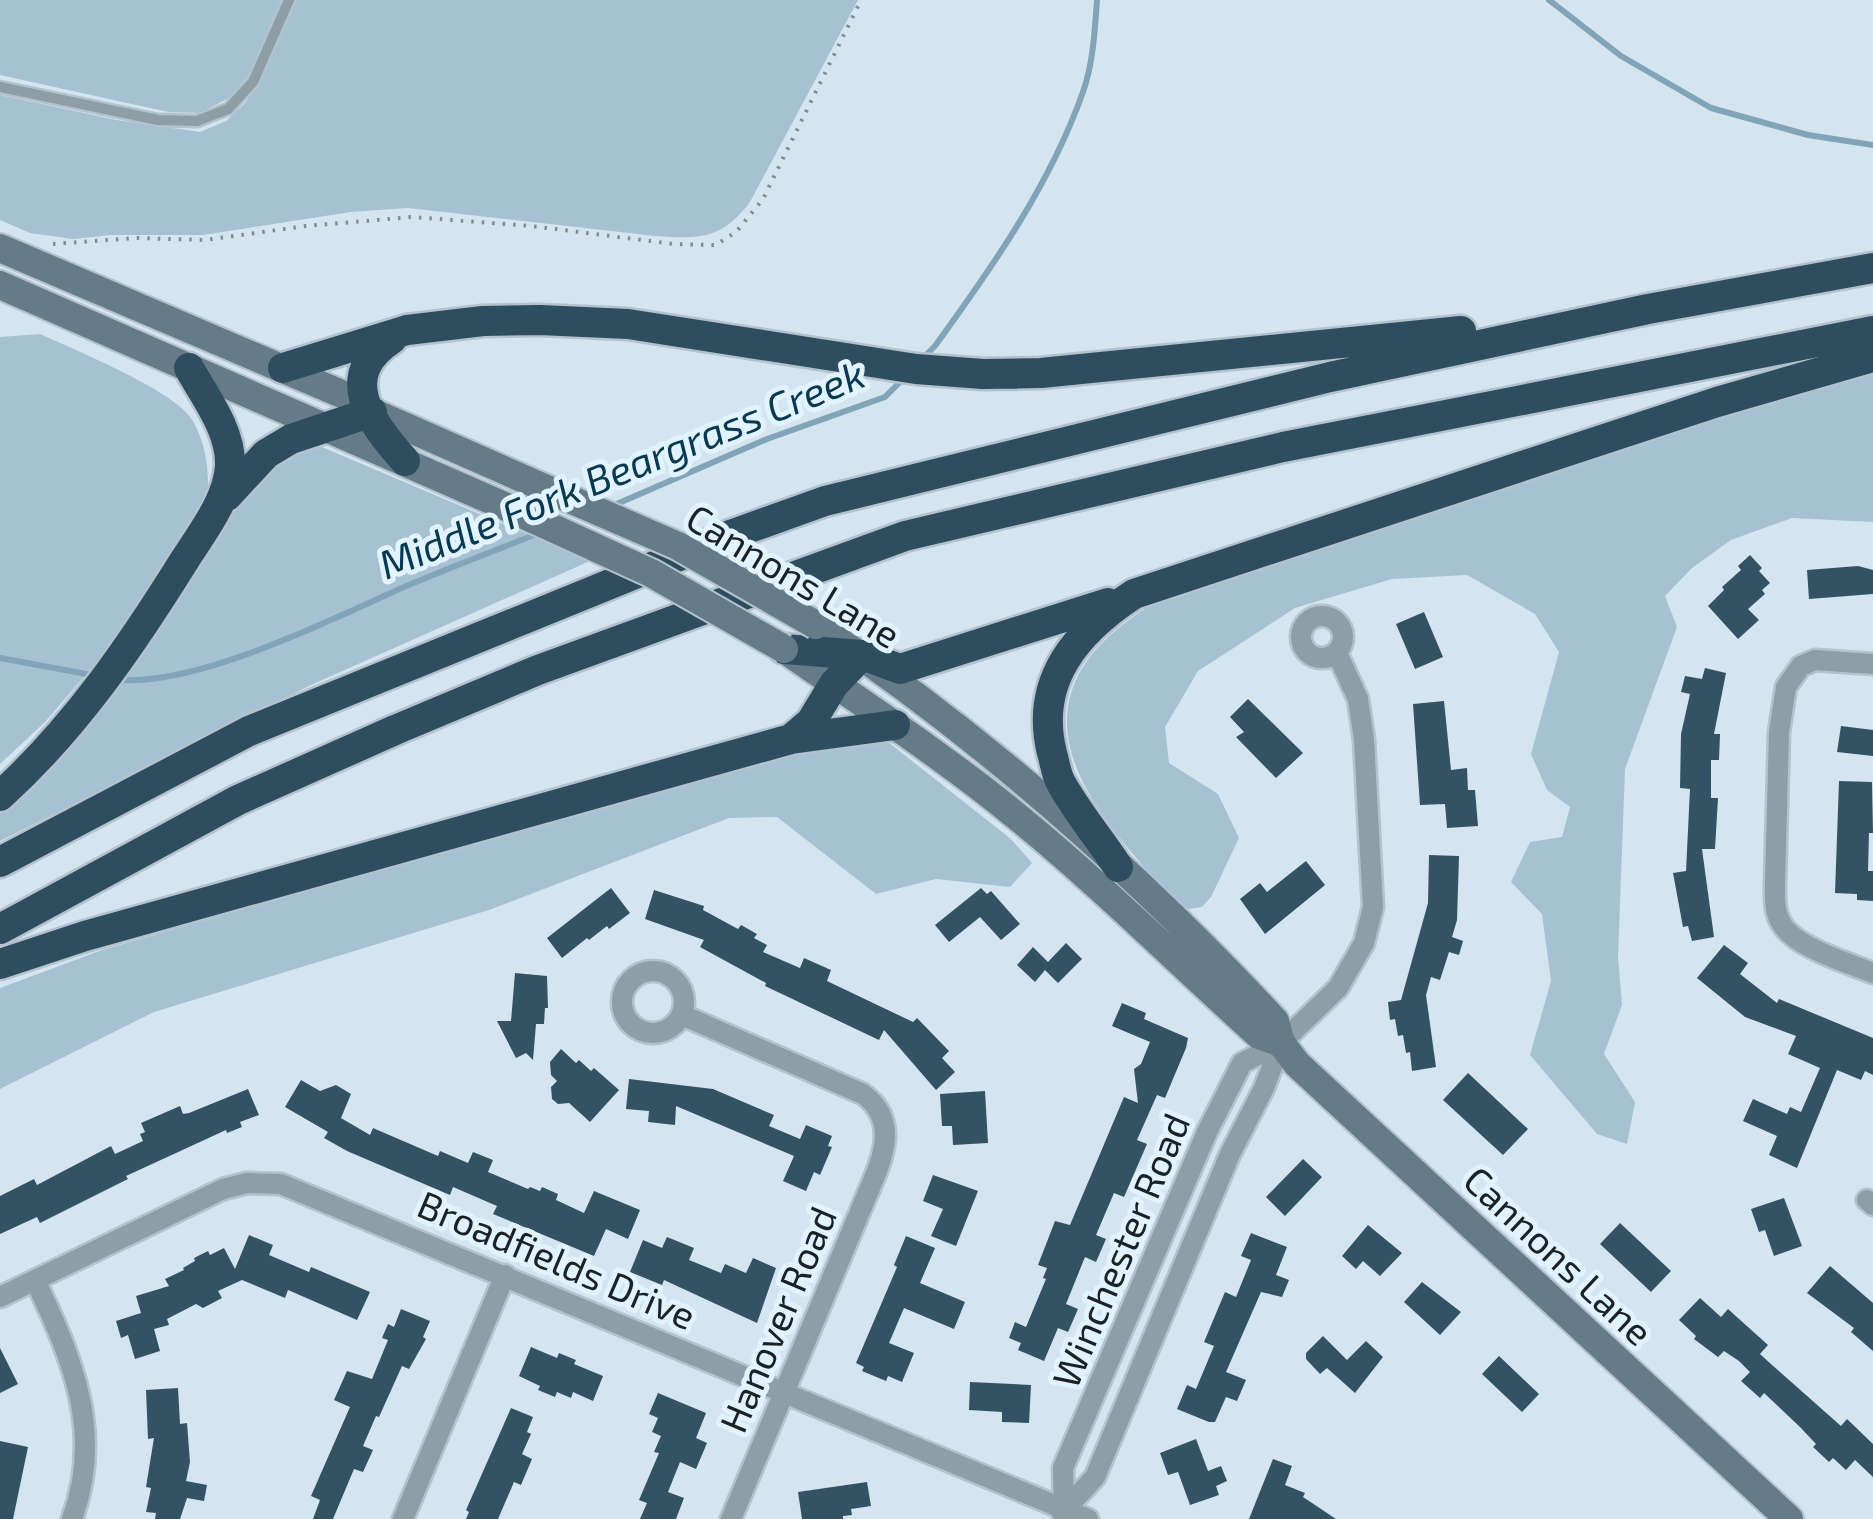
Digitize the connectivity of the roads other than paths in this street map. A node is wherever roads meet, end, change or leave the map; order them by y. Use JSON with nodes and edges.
{"nodes":[{"id":1,"x":289,"y":0,"type":"edge"},
{"id":2,"x":0,"y":87,"type":"edge"},
{"id":3,"x":0,"y":248,"type":"edge"},
{"id":4,"x":1873,"y":268,"type":"edge"},
{"id":5,"x":0,"y":285,"type":"edge"},
{"id":6,"x":1648,"y":309,"type":"junction"},
{"id":7,"x":407,"y":330,"type":"junction"},
{"id":8,"x":1873,"y":331,"type":"edge"},
{"id":9,"x":1873,"y":357,"type":"edge"},
{"id":10,"x":189,"y":368,"type":"junction"},
{"id":11,"x":283,"y":368,"type":"junction"},
{"id":12,"x":372,"y":412,"type":"junction"},
{"id":13,"x":328,"y":428,"type":"junction"},
{"id":14,"x":405,"y":462,"type":"junction"},
{"id":15,"x":215,"y":511,"type":"junction"},
{"id":16,"x":1134,"y":594,"type":"junction"},
{"id":17,"x":784,"y":649,"type":"junction"},
{"id":18,"x":1337,"y":653,"type":"dead end"},
{"id":19,"x":862,"y":655,"type":"junction"},
{"id":20,"x":1873,"y":664,"type":"edge"},
{"id":21,"x":834,"y":684,"type":"junction"},
{"id":22,"x":894,"y":725,"type":"junction"},
{"id":23,"x":791,"y":739,"type":"junction"},
{"id":24,"x":0,"y":796,"type":"edge"},
{"id":25,"x":0,"y":862,"type":"edge"},
{"id":26,"x":1115,"y":876,"type":"junction"},
{"id":27,"x":0,"y":929,"type":"edge"},
{"id":28,"x":0,"y":964,"type":"edge"},
{"id":29,"x":1873,"y":974,"type":"edge"},
{"id":30,"x":682,"y":1015,"type":"dead end"},
{"id":31,"x":1281,"y":1044,"type":"junction"},
{"id":32,"x":1181,"y":1194,"type":"junction"},
{"id":33,"x":1208,"y":1204,"type":"junction"},
{"id":34,"x":506,"y":1275,"type":"junction"},
{"id":35,"x":35,"y":1280,"type":"junction"},
{"id":36,"x":0,"y":1297,"type":"edge"},
{"id":37,"x":1126,"y":1324,"type":"junction"},
{"id":38,"x":1155,"y":1334,"type":"junction"},
{"id":39,"x":785,"y":1392,"type":"junction"},
{"id":40,"x":1062,"y":1514,"type":"edge"},
{"id":41,"x":72,"y":1519,"type":"edge"},
{"id":42,"x":402,"y":1519,"type":"edge"},
{"id":43,"x":731,"y":1519,"type":"edge"},
{"id":44,"x":1088,"y":1519,"type":"edge"},
{"id":45,"x":1789,"y":1519,"type":"edge"}],
"edges":[{"from":1,"to":2,"type":"lane"},
{"from":3,"to":11,"type":"main road","name":"Cannons Lane"},
{"from":4,"to":6,"type":"highway"},
{"from":5,"to":10,"type":"main road","name":"Cannons Lane"},
{"from":6,"to":7,"type":"highway"},
{"from":6,"to":25,"type":"highway"},
{"from":7,"to":11,"type":"highway"},
{"from":7,"to":12,"type":"highway"},
{"from":8,"to":27,"type":"highway"},
{"from":9,"to":16,"type":"highway"},
{"from":10,"to":13,"type":"main road","name":"Cannons Lane"},
{"from":10,"to":15,"type":"highway"},
{"from":11,"to":12,"type":"main road","name":"Cannons Lane"},
{"from":12,"to":13,"type":"highway"},
{"from":12,"to":14,"type":"highway"},
{"from":12,"to":19,"type":"main road","name":"Cannons Lane","bridge":true},
{"from":13,"to":14,"type":"main road","name":"Cannons Lane"},
{"from":13,"to":15,"type":"highway"},
{"from":14,"to":17,"type":"main road","name":"Cannons Lane","bridge":true},
{"from":15,"to":24,"type":"highway"},
{"from":16,"to":19,"type":"highway"},
{"from":16,"to":26,"type":"highway"},
{"from":17,"to":19,"type":"highway"},
{"from":17,"to":21,"type":"main road","name":"Cannons Lane"},
{"from":18,"to":31,"type":"street","name":"Winchester Road"},
{"from":19,"to":21,"type":"highway"},
{"from":19,"to":26,"type":"main road","name":"Cannons Lane"},
{"from":20,"to":29,"type":"street"},
{"from":21,"to":22,"type":"main road","name":"Cannons Lane"},
{"from":21,"to":23,"type":"highway"},
{"from":22,"to":23,"type":"highway"},
{"from":22,"to":26,"type":"main road","name":"Cannons Lane"},
{"from":23,"to":28,"type":"highway"},
{"from":26,"to":31,"type":"main road","name":"Cannons Lane"},
{"from":30,"to":39,"type":"street","name":"Hanover Road"},
{"from":31,"to":32,"type":"street","name":"Winchester Road"},
{"from":31,"to":33,"type":"street","name":"Winchester Road"},
{"from":31,"to":45,"type":"main road","name":"Cannons Lane"},
{"from":32,"to":33,"type":"street"},
{"from":32,"to":37,"type":"street","name":"Winchester Road"},
{"from":33,"to":38,"type":"street","name":"Winchester Road"},
{"from":34,"to":35,"type":"street","name":"Broadfields Drive"},
{"from":34,"to":39,"type":"street","name":"Broadfields Drive"},
{"from":34,"to":42,"type":"street"},
{"from":35,"to":36,"type":"street","name":"Broadfields Drive"},
{"from":35,"to":41,"type":"street"},
{"from":37,"to":38,"type":"street"},
{"from":37,"to":40,"type":"street","name":"Winchester Road"},
{"from":38,"to":40,"type":"street","name":"Winchester Road"},
{"from":39,"to":40,"type":"street","name":"Broadfields Drive"},
{"from":39,"to":43,"type":"street","name":"Hanover Road"},
{"from":40,"to":44,"type":"street","name":"Broadfields Drive"}]}
